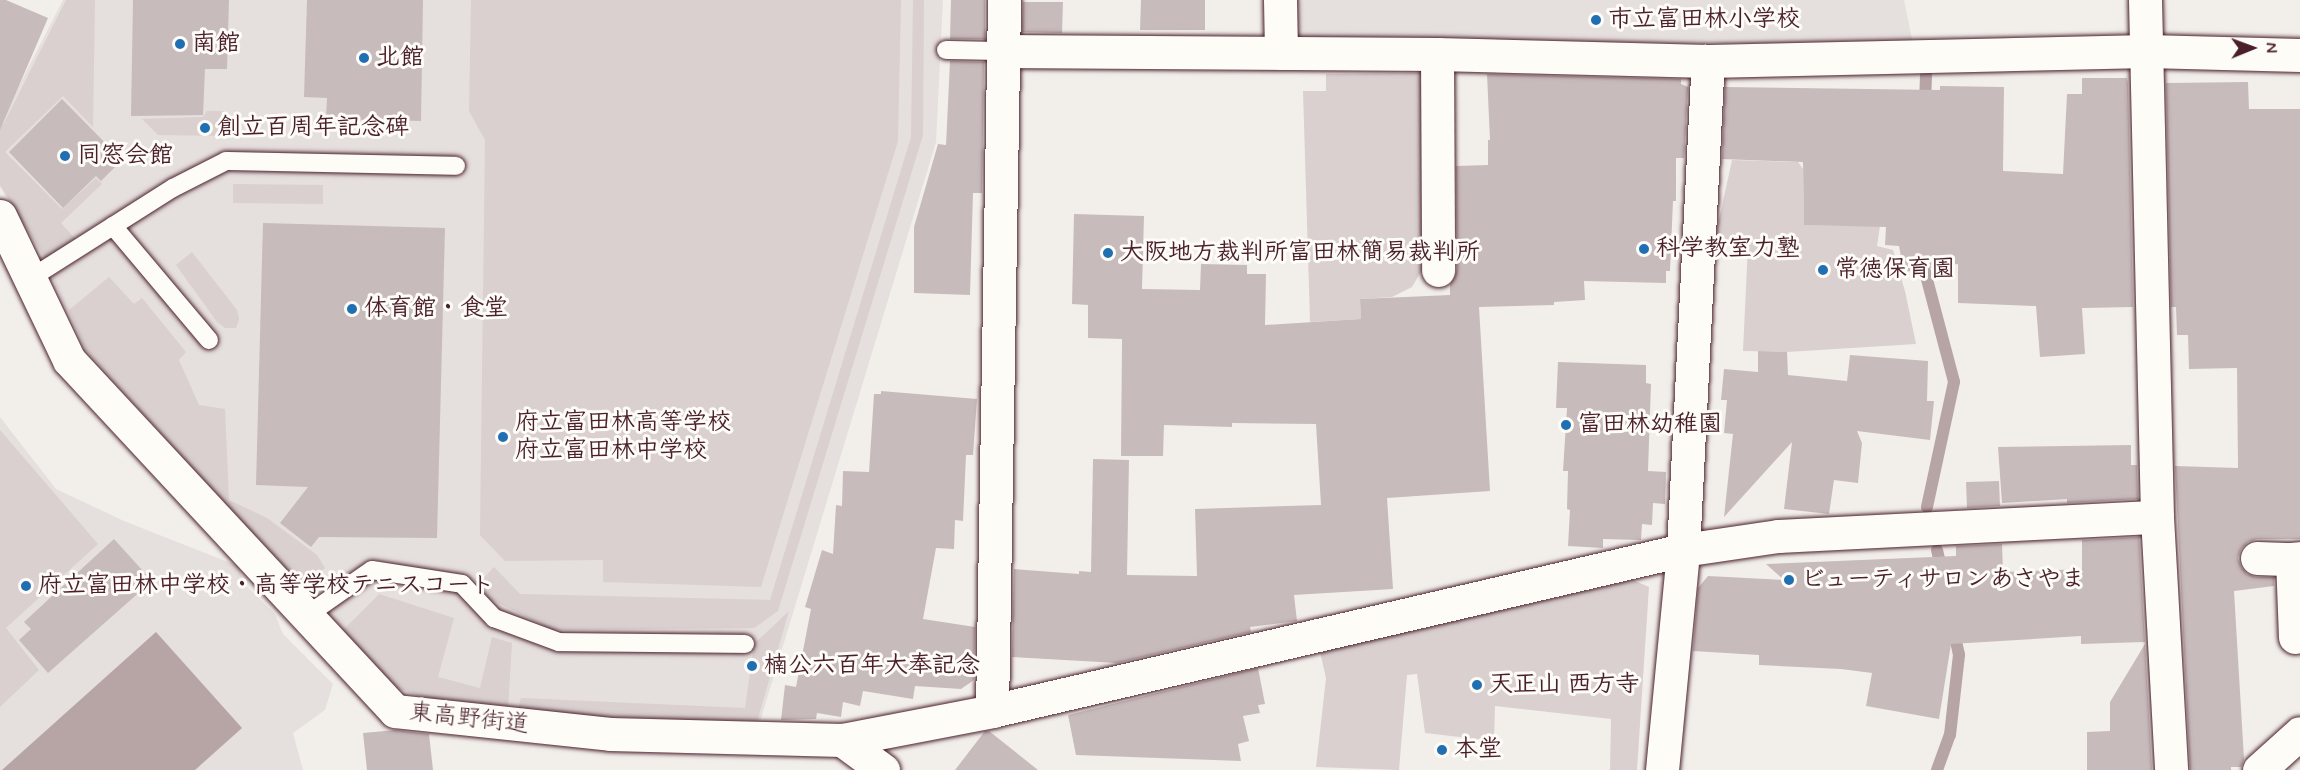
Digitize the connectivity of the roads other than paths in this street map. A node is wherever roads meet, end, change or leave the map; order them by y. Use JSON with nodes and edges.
{"nodes":[{"id":1,"x":1004,"y":0,"type":"edge"},
{"id":2,"x":1280,"y":0,"type":"edge"},
{"id":3,"x":2145,"y":0,"type":"edge"},
{"id":4,"x":946,"y":50,"type":"dead end"},
{"id":5,"x":1002,"y":51,"type":"junction"},
{"id":6,"x":2147,"y":51,"type":"junction"},
{"id":7,"x":1281,"y":53,"type":"junction"},
{"id":8,"x":1437,"y":54,"type":"junction"},
{"id":9,"x":2300,"y":55,"type":"edge"},
{"id":10,"x":1707,"y":61,"type":"junction"},
{"id":11,"x":456,"y":166,"type":"dead end"},
{"id":12,"x":0,"y":216,"type":"edge"},
{"id":13,"x":113,"y":226,"type":"junction"},
{"id":14,"x":1438,"y":270,"type":"dead end"},
{"id":15,"x":31,"y":278,"type":"junction"},
{"id":16,"x":209,"y":340,"type":"dead end"},
{"id":17,"x":2157,"y":517,"type":"junction"},
{"id":18,"x":1683,"y":550,"type":"junction"},
{"id":19,"x":2257,"y":558,"type":"dead end"},
{"id":20,"x":2296,"y":558,"type":"edge"},
{"id":21,"x":306,"y":616,"type":"junction"},
{"id":22,"x":2295,"y":637,"type":"dead end"},
{"id":23,"x":746,"y":644,"type":"dead end"},
{"id":24,"x":992,"y":711,"type":"junction"},
{"id":25,"x":2300,"y":733,"type":"edge"},
{"id":26,"x":842,"y":740,"type":"junction"},
{"id":27,"x":882,"y":770,"type":"edge"},
{"id":28,"x":1662,"y":770,"type":"edge"},
{"id":29,"x":2171,"y":770,"type":"edge"},
{"id":30,"x":2259,"y":770,"type":"edge"}],
"edges":[{"from":1,"to":5,"type":"street"},
{"from":2,"to":7,"type":"street"},
{"from":3,"to":6,"type":"street"},
{"from":4,"to":5,"type":"lane"},
{"from":5,"to":7,"type":"street"},
{"from":5,"to":24,"type":"street"},
{"from":6,"to":9,"type":"street"},
{"from":6,"to":10,"type":"street"},
{"from":6,"to":17,"type":"street"},
{"from":7,"to":8,"type":"street"},
{"from":8,"to":10,"type":"street"},
{"from":8,"to":14,"type":"street"},
{"from":10,"to":18,"type":"street"},
{"from":11,"to":13,"type":"lane"},
{"from":12,"to":15,"type":"street","name":"東高野街道"},
{"from":13,"to":15,"type":"lane"},
{"from":13,"to":16,"type":"lane"},
{"from":15,"to":21,"type":"street","name":"東高野街道"},
{"from":17,"to":18,"type":"street","name":"東高野街道"},
{"from":17,"to":29,"type":"street"},
{"from":18,"to":24,"type":"street","name":"東高野街道"},
{"from":18,"to":28,"type":"street"},
{"from":19,"to":20,"type":"street"},
{"from":20,"to":22,"type":"street"},
{"from":21,"to":23,"type":"lane"},
{"from":21,"to":26,"type":"street","name":"東高野街道"},
{"from":24,"to":26,"type":"street","name":"東高野街道"},
{"from":25,"to":30,"type":"street"},
{"from":26,"to":27,"type":"street"}]}
